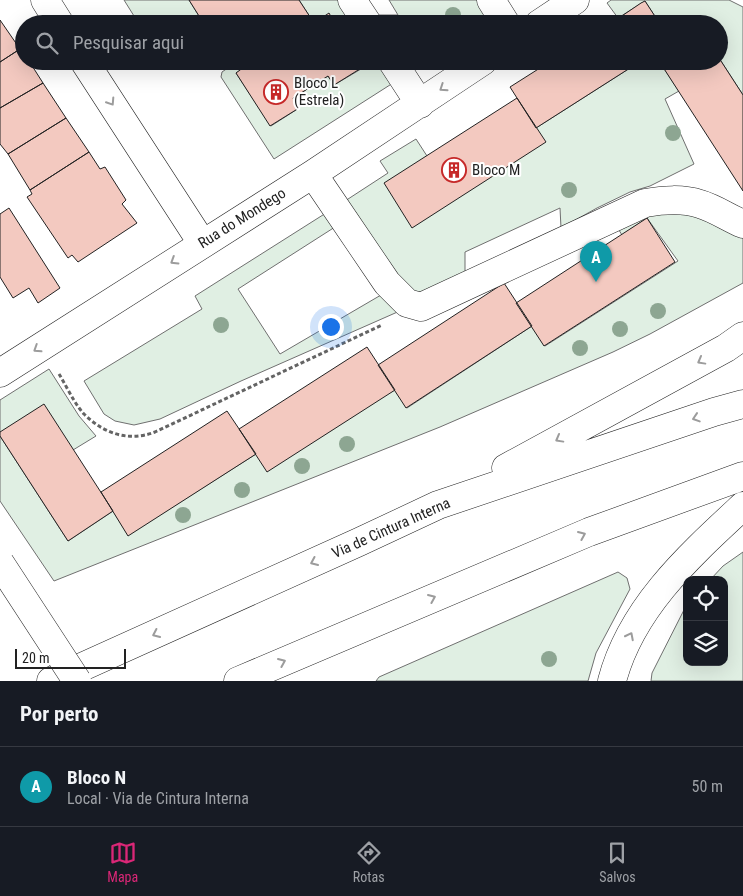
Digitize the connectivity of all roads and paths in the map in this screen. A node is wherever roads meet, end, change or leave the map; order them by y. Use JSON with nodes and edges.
{"nodes":[{"id":1,"x":45,"y":0,"type":"edge"},
{"id":2,"x":352,"y":0,"type":"edge"},
{"id":3,"x":491,"y":0,"type":"edge"},
{"id":4,"x":575,"y":0,"type":"edge"},
{"id":5,"x":54,"y":15,"type":"edge"},
{"id":6,"x":362,"y":15,"type":"edge"},
{"id":7,"x":500,"y":15,"type":"edge"},
{"id":8,"x":552,"y":15,"type":"edge"},
{"id":9,"x":90,"y":70,"type":"edge"},
{"id":10,"x":398,"y":70,"type":"edge"},
{"id":11,"x":470,"y":70,"type":"edge"},
{"id":12,"x":420,"y":104,"type":"junction"},
{"id":13,"x":312,"y":174,"type":"junction"},
{"id":14,"x":743,"y":224,"type":"edge"},
{"id":15,"x":202,"y":243,"type":"junction"},
{"id":16,"x":421,"y":307,"type":"junction"},
{"id":17,"x":743,"y":336,"type":"edge"},
{"id":18,"x":41,"y":347,"type":"junction"},
{"id":19,"x":0,"y":373,"type":"edge"},
{"id":20,"x":743,"y":404,"type":"edge"},
{"id":21,"x":743,"y":476,"type":"edge"},
{"id":22,"x":438,"y":505,"type":"junction"},
{"id":23,"x":743,"y":506,"type":"edge"},
{"id":24,"x":0,"y":563,"type":"edge"},
{"id":25,"x":52,"y":681,"type":"edge"},
{"id":26,"x":77,"y":681,"type":"edge"},
{"id":27,"x":238,"y":681,"type":"edge"},
{"id":28,"x":612,"y":681,"type":"edge"}],
"edges":[{"from":1,"to":5,"type":"main road"},
{"from":2,"to":6,"type":"main road"},
{"from":3,"to":7,"type":"main road"},
{"from":4,"to":8,"type":"main road"},
{"from":9,"to":15,"type":"main road","one_way":true},
{"from":10,"to":12,"type":"main road"},
{"from":11,"to":12,"type":"main road","name":"Rua do Mondego","one_way":true},
{"from":12,"to":13,"type":"main road","name":"Rua do Mondego"},
{"from":13,"to":15,"type":"main road","name":"Rua do Mondego"},
{"from":13,"to":16,"type":"main road"},
{"from":14,"to":16,"type":"main road"},
{"from":15,"to":18,"type":"main road","name":"Rua do Mondego","one_way":true},
{"from":16,"to":18,"type":"path"},
{"from":17,"to":22,"type":"main road","one_way":true},
{"from":18,"to":19,"type":"main road","name":"Rua do Mondego","one_way":true},
{"from":20,"to":22,"type":"main road","name":"Via de Cintura Interna","one_way":true},
{"from":27,"to":21,"type":"main road","one_way":true},
{"from":22,"to":25,"type":"main road","name":"Via de Cintura Interna","one_way":true},
{"from":28,"to":23,"type":"main road","one_way":true},
{"from":24,"to":26,"type":"main road","bridge":true}]}
